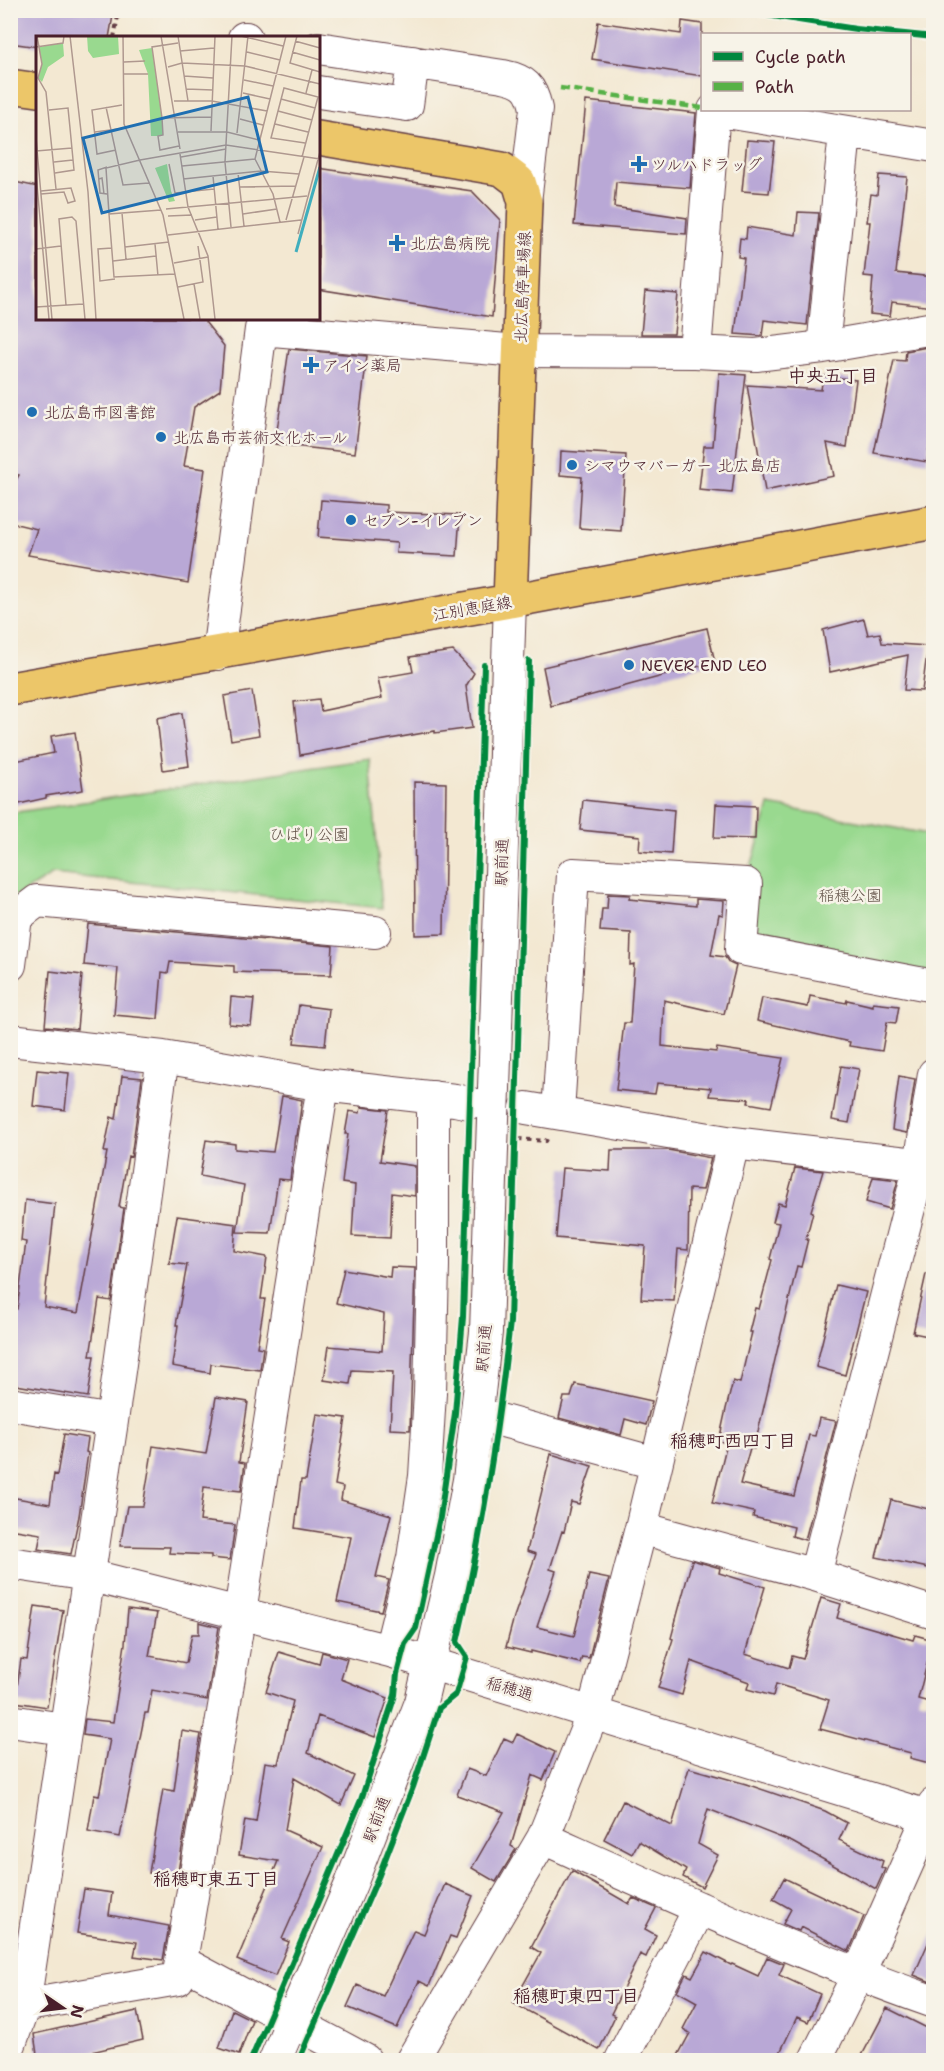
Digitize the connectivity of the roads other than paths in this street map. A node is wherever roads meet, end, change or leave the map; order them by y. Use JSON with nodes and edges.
{"nodes":[{"id":1,"x":320,"y":48,"type":"edge"},
{"id":2,"x":413,"y":62,"type":"junction"},
{"id":3,"x":10,"y":86,"type":"edge"},
{"id":4,"x":36,"y":90,"type":"edge"},
{"id":5,"x":320,"y":92,"type":"edge"},
{"id":6,"x":714,"y":111,"type":"edge"},
{"id":7,"x":720,"y":111,"type":"edge"},
{"id":8,"x":845,"y":133,"type":"junction"},
{"id":9,"x":320,"y":138,"type":"edge"},
{"id":10,"x":933,"y":146,"type":"edge"},
{"id":11,"x":525,"y":202,"type":"junction"},
{"id":12,"x":933,"y":328,"type":"edge"},
{"id":13,"x":823,"y":346,"type":"junction"},
{"id":14,"x":519,"y":351,"type":"junction"},
{"id":15,"x":695,"y":352,"type":"junction"},
{"id":16,"x":933,"y":522,"type":"edge"},
{"id":17,"x":510,"y":601,"type":"junction"},
{"id":18,"x":218,"y":654,"type":"junction"},
{"id":19,"x":10,"y":689,"type":"edge"},
{"id":20,"x":375,"y":932,"type":"dead end"},
{"id":21,"x":10,"y":965,"type":"edge"},
{"id":22,"x":933,"y":986,"type":"edge"},
{"id":23,"x":10,"y":1040,"type":"edge"},
{"id":24,"x":162,"y":1057,"type":"junction"},
{"id":25,"x":933,"y":1074,"type":"edge"},
{"id":26,"x":323,"y":1085,"type":"junction"},
{"id":27,"x":433,"y":1097,"type":"junction"},
{"id":28,"x":469,"y":1103,"type":"dead end"},
{"id":29,"x":558,"y":1113,"type":"junction"},
{"id":30,"x":521,"y":1117,"type":"road end"},
{"id":31,"x":733,"y":1143,"type":"junction"},
{"id":32,"x":927,"y":1166,"type":"edge"},
{"id":33,"x":10,"y":1404,"type":"edge"},
{"id":34,"x":478,"y":1414,"type":"junction"},
{"id":35,"x":112,"y":1421,"type":"junction"},
{"id":36,"x":655,"y":1463,"type":"junction"},
{"id":37,"x":641,"y":1528,"type":"junction"},
{"id":38,"x":10,"y":1563,"type":"edge"},
{"id":39,"x":88,"y":1575,"type":"junction"},
{"id":40,"x":815,"y":1575,"type":"junction"},
{"id":41,"x":240,"y":1612,"type":"junction"},
{"id":42,"x":933,"y":1612,"type":"edge"},
{"id":43,"x":390,"y":1651,"type":"junction"},
{"id":44,"x":430,"y":1665,"type":"junction"},
{"id":45,"x":593,"y":1713,"type":"junction"},
{"id":46,"x":10,"y":1722,"type":"edge"},
{"id":47,"x":64,"y":1729,"type":"junction"},
{"id":48,"x":932,"y":1813,"type":"edge"},
{"id":49,"x":543,"y":1838,"type":"junction"},
{"id":50,"x":700,"y":1908,"type":"junction"},
{"id":51,"x":182,"y":1962,"type":"junction"},
{"id":52,"x":858,"y":1975,"type":"junction"},
{"id":53,"x":933,"y":2002,"type":"edge"},
{"id":54,"x":17,"y":2007,"type":"edge"},
{"id":55,"x":292,"y":2021,"type":"junction"},
{"id":56,"x":10,"y":2043,"type":"edge"},
{"id":57,"x":275,"y":2061,"type":"edge"},
{"id":58,"x":365,"y":2061,"type":"edge"},
{"id":59,"x":412,"y":2061,"type":"edge"},
{"id":60,"x":621,"y":2061,"type":"edge"},
{"id":61,"x":815,"y":2061,"type":"edge"}],
"edges":[{"from":1,"to":2,"type":"street"},
{"from":2,"to":5,"type":"street"},
{"from":2,"to":11,"type":"street"},
{"from":3,"to":4,"type":"main road"},
{"from":6,"to":15,"type":"street"},
{"from":7,"to":8,"type":"street"},
{"from":8,"to":10,"type":"street"},
{"from":8,"to":13,"type":"street"},
{"from":9,"to":11,"type":"main road","name":"北広島停車場線"},
{"from":11,"to":14,"type":"main road","name":"北広島停車場線"},
{"from":12,"to":13,"type":"street"},
{"from":13,"to":15,"type":"street"},
{"from":14,"to":15,"type":"street"},
{"from":14,"to":17,"type":"main road","name":"北広島停車場線"},
{"from":14,"to":18,"type":"street"},
{"from":16,"to":17,"type":"main road","name":"江別恵庭線"},
{"from":17,"to":18,"type":"main road","name":"江別恵庭線"},
{"from":17,"to":34,"type":"street","name":"駅前通"},
{"from":18,"to":19,"type":"main road","name":"江別恵庭線"},
{"from":20,"to":21,"type":"street"},
{"from":22,"to":29,"type":"street"},
{"from":23,"to":24,"type":"street"},
{"from":24,"to":26,"type":"street"},
{"from":24,"to":35,"type":"street"},
{"from":25,"to":32,"type":"street"},
{"from":26,"to":27,"type":"street"},
{"from":26,"to":41,"type":"street"},
{"from":27,"to":28,"type":"street"},
{"from":27,"to":43,"type":"street"},
{"from":29,"to":30,"type":"street"},
{"from":29,"to":31,"type":"street"},
{"from":31,"to":32,"type":"street"},
{"from":31,"to":36,"type":"street"},
{"from":32,"to":40,"type":"street"},
{"from":33,"to":35,"type":"street"},
{"from":34,"to":36,"type":"street"},
{"from":34,"to":44,"type":"street","name":"駅前通"},
{"from":35,"to":39,"type":"street"},
{"from":36,"to":37,"type":"street"},
{"from":37,"to":40,"type":"street"},
{"from":37,"to":45,"type":"street"},
{"from":38,"to":39,"type":"street","name":"稲穂通"},
{"from":39,"to":41,"type":"street","name":"稲穂通"},
{"from":39,"to":47,"type":"street"},
{"from":40,"to":42,"type":"street"},
{"from":41,"to":43,"type":"street","name":"稲穂通"},
{"from":41,"to":51,"type":"street"},
{"from":43,"to":44,"type":"street","name":"稲穂通"},
{"from":44,"to":45,"type":"street","name":"稲穂通"},
{"from":44,"to":55,"type":"street","name":"駅前通"},
{"from":45,"to":48,"type":"street","name":"稲穂通"},
{"from":45,"to":49,"type":"street"},
{"from":46,"to":47,"type":"street"},
{"from":47,"to":54,"type":"street"},
{"from":48,"to":52,"type":"street"},
{"from":49,"to":50,"type":"street"},
{"from":49,"to":59,"type":"street"},
{"from":50,"to":52,"type":"street"},
{"from":50,"to":60,"type":"street"},
{"from":51,"to":54,"type":"street"},
{"from":51,"to":55,"type":"street"},
{"from":52,"to":53,"type":"street"},
{"from":52,"to":61,"type":"street"},
{"from":54,"to":56,"type":"street"},
{"from":55,"to":57,"type":"street","name":"駅前通"},
{"from":55,"to":58,"type":"street"}]}
